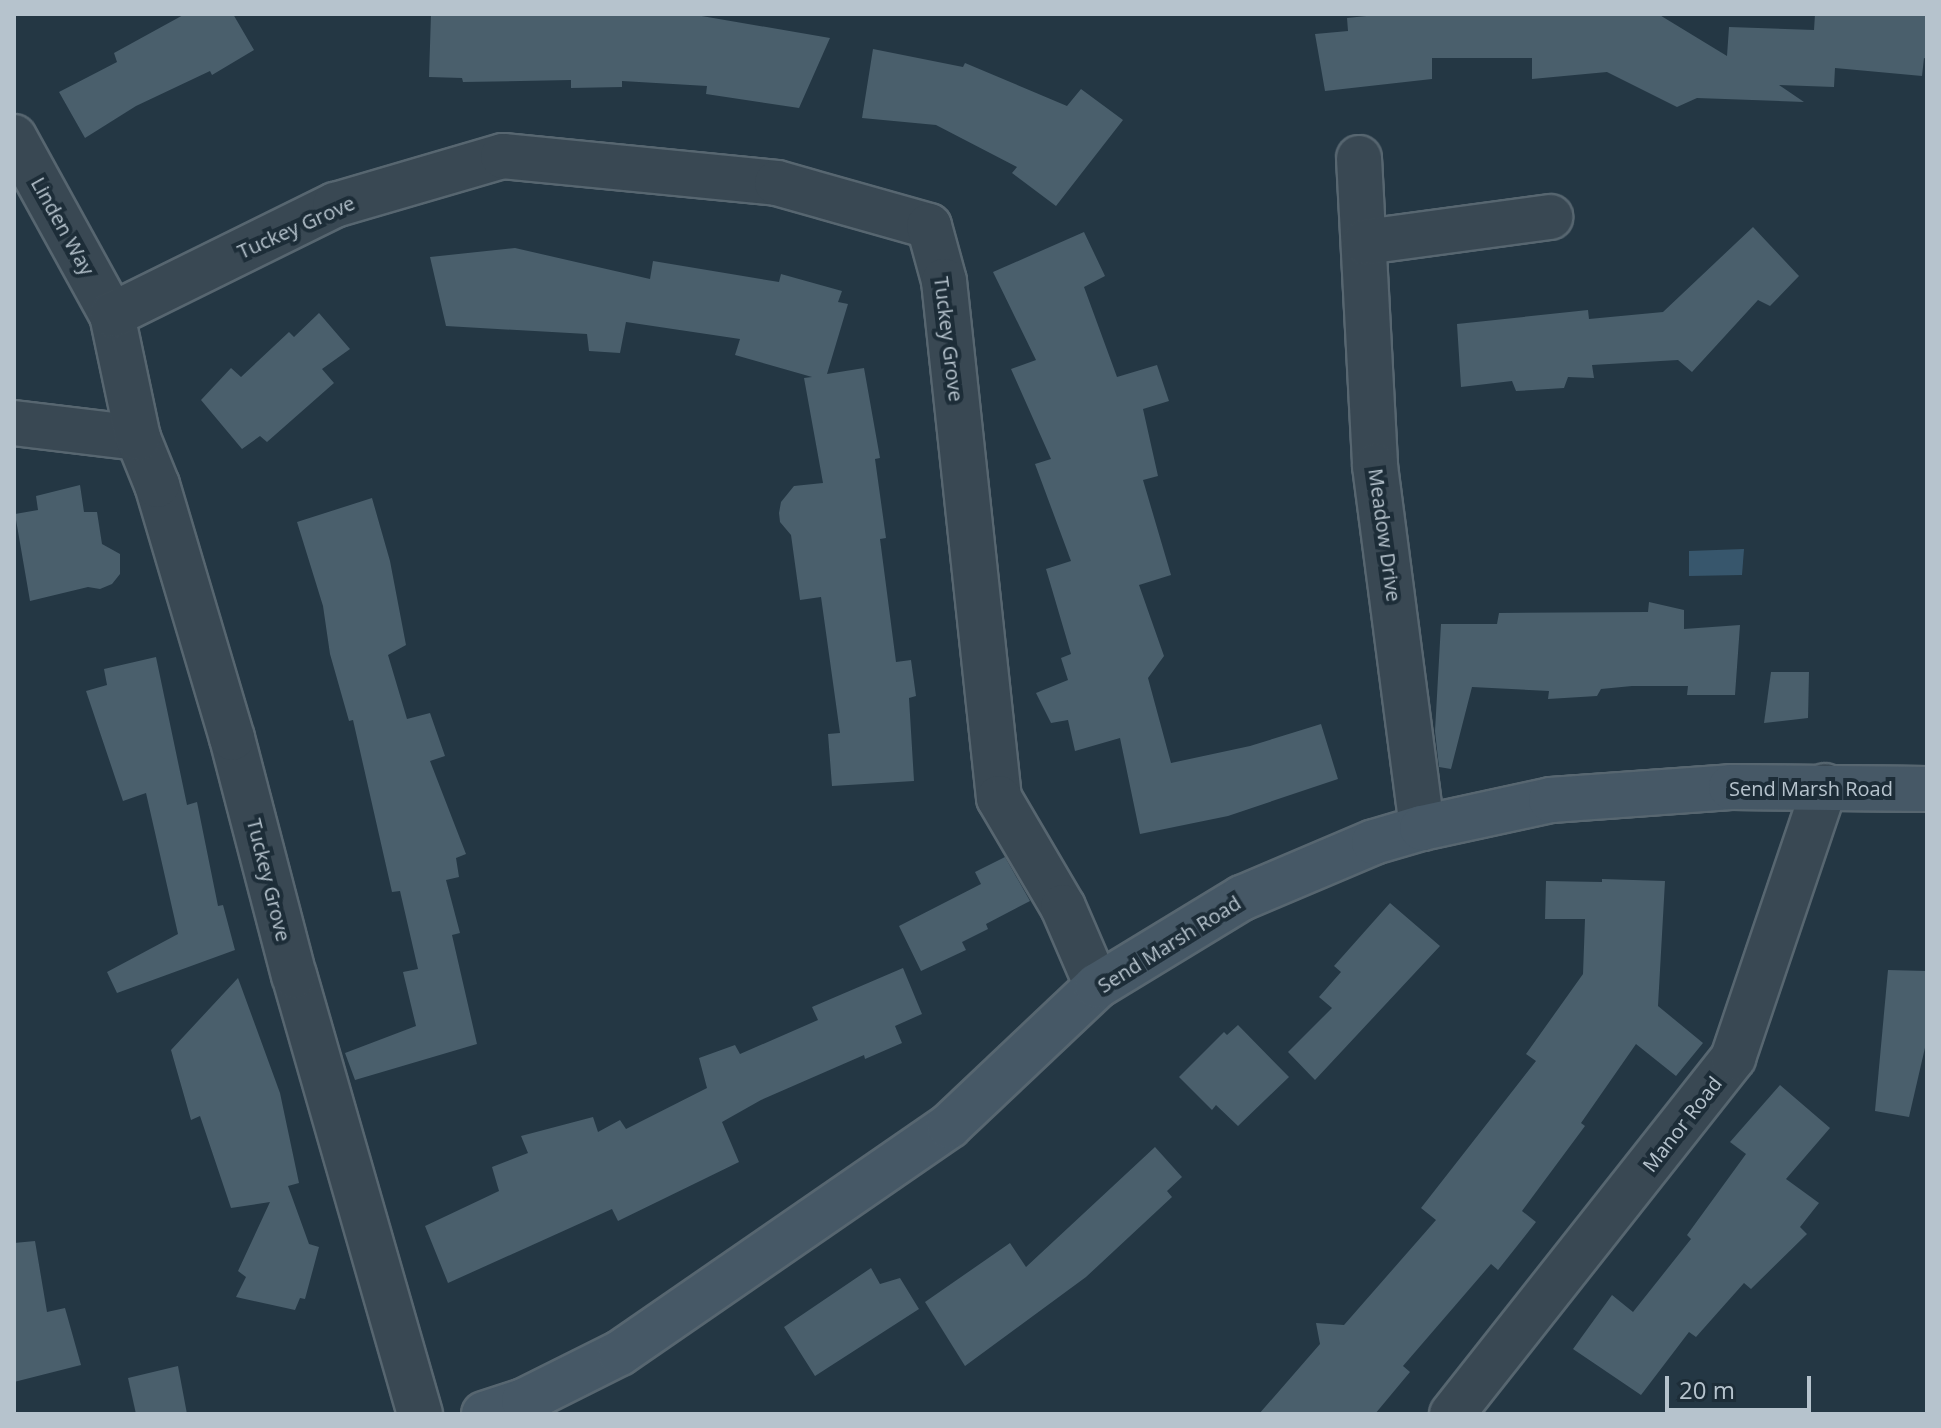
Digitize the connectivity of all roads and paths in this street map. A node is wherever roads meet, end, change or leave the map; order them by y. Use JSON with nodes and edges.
{"nodes":[{"id":1,"x":14,"y":137,"type":"edge"},
{"id":2,"x":1359,"y":158,"type":"dead end"},
{"id":3,"x":1550,"y":217,"type":"dead end"},
{"id":4,"x":1365,"y":242,"type":"junction"},
{"id":5,"x":112,"y":315,"type":"junction"},
{"id":6,"x":14,"y":423,"type":"edge"},
{"id":7,"x":138,"y":438,"type":"junction"},
{"id":8,"x":1825,"y":786,"type":"junction"},
{"id":9,"x":1927,"y":789,"type":"edge"},
{"id":10,"x":1422,"y":828,"type":"junction"},
{"id":11,"x":1097,"y":986,"type":"junction"},
{"id":12,"x":420,"y":1414,"type":"edge"},
{"id":13,"x":484,"y":1414,"type":"edge"},
{"id":14,"x":1452,"y":1414,"type":"edge"}],
"edges":[{"from":1,"to":5,"type":"street","name":"Linden Way"},
{"from":2,"to":4,"type":"street","name":"Meadow Drive"},
{"from":3,"to":4,"type":"street"},
{"from":4,"to":10,"type":"street","name":"Meadow Drive"},
{"from":5,"to":7,"type":"street","name":"Tuckey Grove"},
{"from":5,"to":11,"type":"street","name":"Tuckey Grove"},
{"from":6,"to":7,"type":"street"},
{"from":7,"to":12,"type":"street","name":"Tuckey Grove"},
{"from":8,"to":9,"type":"main road","name":"Send Marsh Road"},
{"from":8,"to":10,"type":"main road","name":"Send Marsh Road"},
{"from":8,"to":14,"type":"street","name":"Manor Road"},
{"from":10,"to":11,"type":"main road","name":"Send Marsh Road"},
{"from":11,"to":13,"type":"main road","name":"Send Marsh Road"}]}
